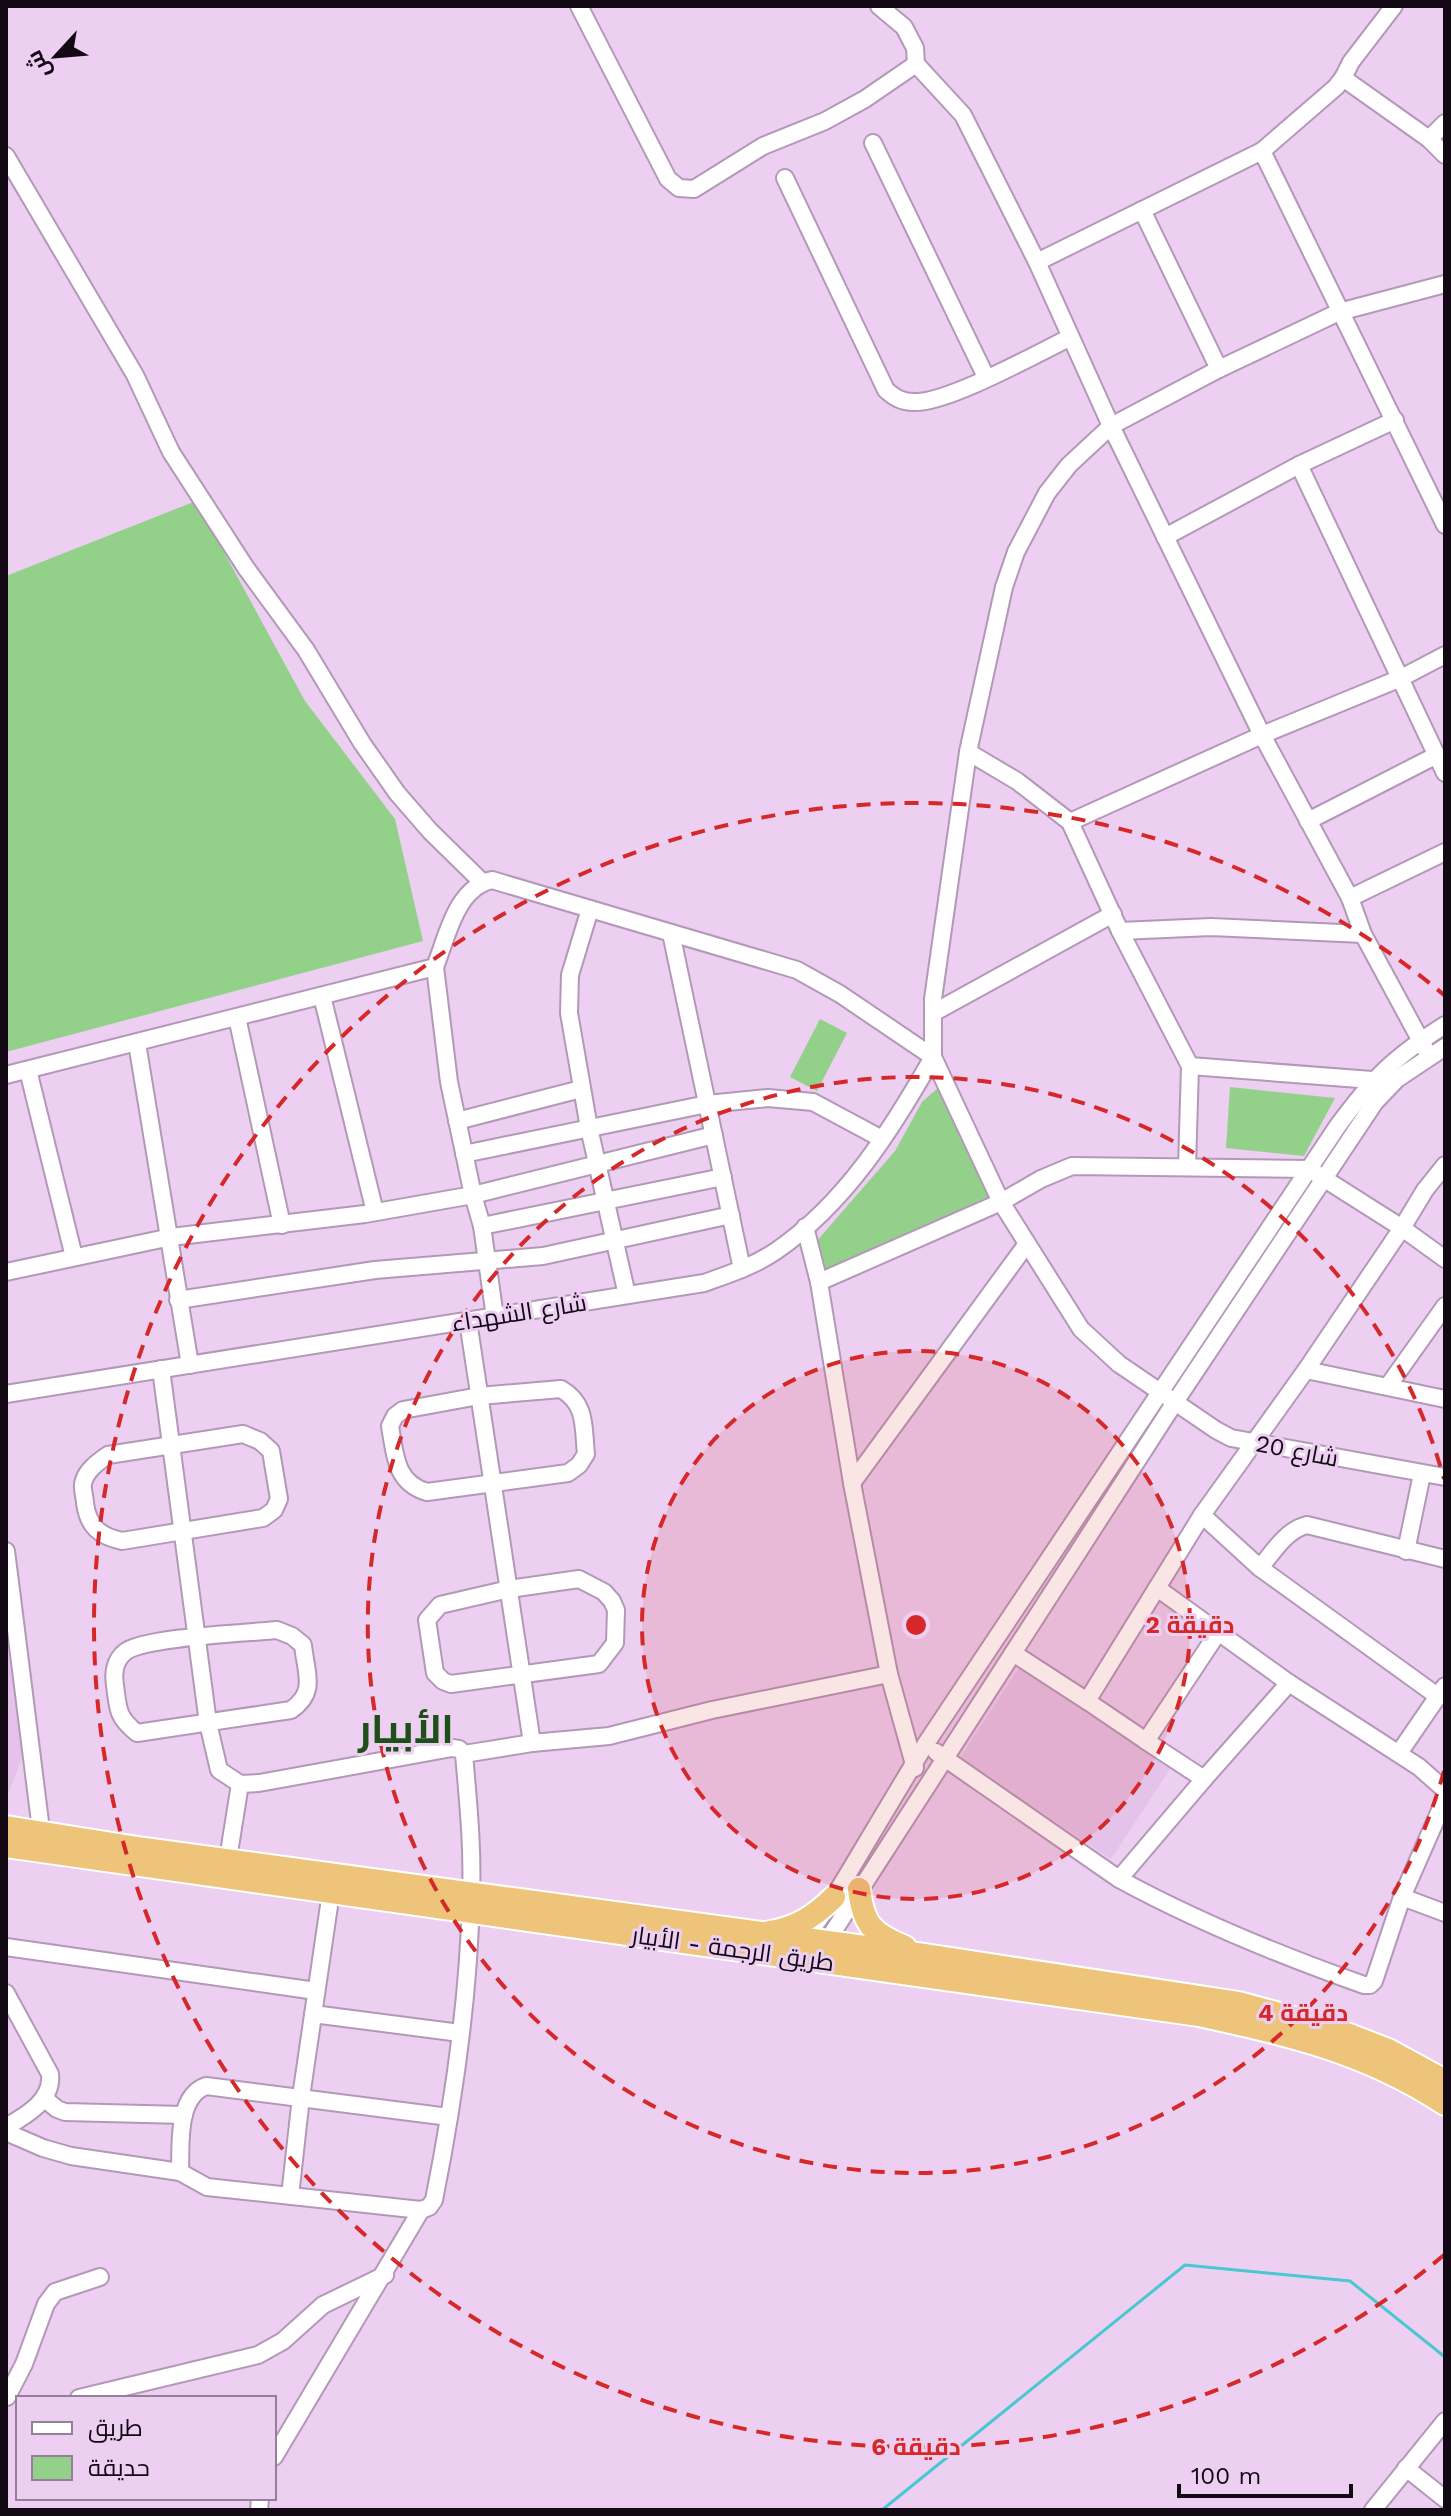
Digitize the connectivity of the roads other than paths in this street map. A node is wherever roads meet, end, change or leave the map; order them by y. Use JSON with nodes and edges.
{"nodes":[{"id":1,"x":579,"y":6,"type":"edge"},
{"id":2,"x":879,"y":6,"type":"edge"},
{"id":3,"x":1394,"y":6,"type":"edge"},
{"id":4,"x":916,"y":64,"type":"junction"},
{"id":5,"x":1343,"y":78,"type":"junction"},
{"id":6,"x":1445,"y":123,"type":"edge"},
{"id":7,"x":1429,"y":139,"type":"junction"},
{"id":8,"x":873,"y":143,"type":"dead end"},
{"id":9,"x":1262,"y":151,"type":"junction"},
{"id":10,"x":1445,"y":155,"type":"edge"},
{"id":11,"x":6,"y":156,"type":"edge"},
{"id":12,"x":785,"y":178,"type":"dead end"},
{"id":13,"x":1142,"y":210,"type":"junction"},
{"id":14,"x":1037,"y":262,"type":"junction"},
{"id":15,"x":1445,"y":284,"type":"edge"},
{"id":16,"x":1339,"y":312,"type":"junction"},
{"id":17,"x":1069,"y":338,"type":"junction"},
{"id":18,"x":1219,"y":369,"type":"junction"},
{"id":19,"x":986,"y":377,"type":"junction"},
{"id":20,"x":1395,"y":420,"type":"junction"},
{"id":21,"x":1111,"y":426,"type":"junction"},
{"id":22,"x":1299,"y":465,"type":"junction"},
{"id":23,"x":1445,"y":525,"type":"edge"},
{"id":24,"x":1165,"y":537,"type":"junction"},
{"id":25,"x":1445,"y":655,"type":"edge"},
{"id":26,"x":1401,"y":678,"type":"junction"},
{"id":27,"x":1262,"y":735,"type":"junction"},
{"id":28,"x":968,"y":752,"type":"junction"},
{"id":29,"x":1437,"y":755,"type":"junction"},
{"id":30,"x":1445,"y":773,"type":"edge"},
{"id":31,"x":1308,"y":821,"type":"junction"},
{"id":32,"x":1070,"y":822,"type":"junction"},
{"id":33,"x":1445,"y":852,"type":"edge"},
{"id":34,"x":482,"y":882,"type":"junction"},
{"id":35,"x":1350,"y":898,"type":"junction"},
{"id":36,"x":590,"y":909,"type":"junction"},
{"id":37,"x":1113,"y":914,"type":"junction"},
{"id":38,"x":1120,"y":931,"type":"junction"},
{"id":39,"x":671,"y":933,"type":"junction"},
{"id":40,"x":1363,"y":934,"type":"junction"},
{"id":41,"x":435,"y":967,"type":"junction"},
{"id":42,"x":322,"y":996,"type":"junction"},
{"id":43,"x":933,"y":1013,"type":"junction"},
{"id":44,"x":237,"y":1017,"type":"junction"},
{"id":45,"x":1445,"y":1025,"type":"edge"},
{"id":46,"x":1420,"y":1041,"type":"junction"},
{"id":47,"x":137,"y":1043,"type":"junction"},
{"id":48,"x":1445,"y":1047,"type":"edge"},
{"id":49,"x":1429,"y":1056,"type":"junction"},
{"id":50,"x":933,"y":1057,"type":"junction"},
{"id":51,"x":1190,"y":1066,"type":"junction"},
{"id":52,"x":28,"y":1070,"type":"junction"},
{"id":53,"x":6,"y":1075,"type":"edge"},
{"id":54,"x":1372,"y":1080,"type":"junction"},
{"id":55,"x":581,"y":1089,"type":"junction"},
{"id":56,"x":707,"y":1104,"type":"junction"},
{"id":57,"x":457,"y":1121,"type":"junction"},
{"id":58,"x":589,"y":1128,"type":"junction"},
{"id":59,"x":714,"y":1135,"type":"junction"},
{"id":60,"x":882,"y":1139,"type":"junction"},
{"id":61,"x":464,"y":1154,"type":"junction"},
{"id":62,"x":596,"y":1163,"type":"junction"},
{"id":63,"x":1445,"y":1165,"type":"edge"},
{"id":64,"x":1187,"y":1167,"type":"junction"},
{"id":65,"x":1316,"y":1173,"type":"junction"},
{"id":66,"x":723,"y":1177,"type":"junction"},
{"id":67,"x":473,"y":1195,"type":"junction"},
{"id":68,"x":606,"y":1202,"type":"junction"},
{"id":69,"x":1001,"y":1202,"type":"junction"},
{"id":70,"x":375,"y":1212,"type":"junction"},
{"id":71,"x":731,"y":1215,"type":"junction"},
{"id":72,"x":282,"y":1225,"type":"junction"},
{"id":73,"x":482,"y":1226,"type":"junction"},
{"id":74,"x":805,"y":1227,"type":"junction"},
{"id":75,"x":1402,"y":1228,"type":"junction"},
{"id":76,"x":171,"y":1237,"type":"junction"},
{"id":77,"x":615,"y":1241,"type":"junction"},
{"id":78,"x":1026,"y":1245,"type":"junction"},
{"id":79,"x":74,"y":1257,"type":"junction"},
{"id":80,"x":1445,"y":1259,"type":"edge"},
{"id":81,"x":488,"y":1262,"type":"junction"},
{"id":82,"x":742,"y":1269,"type":"junction"},
{"id":83,"x":6,"y":1272,"type":"edge"},
{"id":84,"x":819,"y":1282,"type":"junction"},
{"id":85,"x":627,"y":1295,"type":"junction"},
{"id":86,"x":178,"y":1300,"type":"junction"},
{"id":87,"x":1445,"y":1306,"type":"edge"},
{"id":88,"x":495,"y":1317,"type":"junction"},
{"id":89,"x":468,"y":1321,"type":"junction"},
{"id":90,"x":190,"y":1365,"type":"junction"},
{"id":91,"x":161,"y":1369,"type":"junction"},
{"id":92,"x":1306,"y":1370,"type":"junction"},
{"id":93,"x":1388,"y":1386,"type":"junction"},
{"id":94,"x":6,"y":1394,"type":"edge"},
{"id":95,"x":479,"y":1396,"type":"junction"},
{"id":96,"x":1168,"y":1397,"type":"junction"},
{"id":97,"x":1445,"y":1399,"type":"edge"},
{"id":98,"x":1252,"y":1443,"type":"junction"},
{"id":99,"x":171,"y":1445,"type":"junction"},
{"id":100,"x":1422,"y":1474,"type":"junction"},
{"id":101,"x":1445,"y":1477,"type":"edge"},
{"id":102,"x":492,"y":1482,"type":"junction"},
{"id":103,"x":852,"y":1483,"type":"junction"},
{"id":104,"x":1202,"y":1515,"type":"junction"},
{"id":105,"x":183,"y":1532,"type":"junction"},
{"id":106,"x":6,"y":1551,"type":"edge"},
{"id":107,"x":1406,"y":1551,"type":"junction"},
{"id":108,"x":1445,"y":1559,"type":"edge"},
{"id":109,"x":1260,"y":1568,"type":"junction"},
{"id":110,"x":1157,"y":1588,"type":"junction"},
{"id":111,"x":509,"y":1589,"type":"junction"},
{"id":112,"x":9,"y":1603,"type":"edge"},
{"id":113,"x":1219,"y":1631,"type":"junction"},
{"id":114,"x":197,"y":1637,"type":"junction"},
{"id":115,"x":1013,"y":1653,"type":"junction"},
{"id":116,"x":521,"y":1673,"type":"junction"},
{"id":117,"x":889,"y":1674,"type":"junction"},
{"id":118,"x":1289,"y":1683,"type":"junction"},
{"id":119,"x":1441,"y":1690,"type":"edge"},
{"id":120,"x":1087,"y":1701,"type":"junction"},
{"id":121,"x":208,"y":1723,"type":"junction"},
{"id":122,"x":1146,"y":1741,"type":"junction"},
{"id":123,"x":532,"y":1743,"type":"junction"},
{"id":124,"x":925,"y":1745,"type":"junction"},
{"id":125,"x":1399,"y":1753,"type":"junction"},
{"id":126,"x":464,"y":1754,"type":"junction"},
{"id":127,"x":945,"y":1757,"type":"junction"},
{"id":128,"x":913,"y":1765,"type":"junction"},
{"id":129,"x":1204,"y":1779,"type":"junction"},
{"id":130,"x":240,"y":1784,"type":"junction"},
{"id":131,"x":925,"y":1787,"type":"junction"},
{"id":132,"x":1445,"y":1790,"type":"edge"},
{"id":133,"x":1445,"y":1799,"type":"edge"},
{"id":134,"x":6,"y":1827,"type":"edge"},
{"id":135,"x":41,"y":1830,"type":"junction"},
{"id":136,"x":6,"y":1846,"type":"edge"},
{"id":137,"x":228,"y":1859,"type":"junction"},
{"id":138,"x":1119,"y":1879,"type":"junction"},
{"id":139,"x":859,"y":1889,"type":"junction"},
{"id":140,"x":331,"y":1892,"type":"junction"},
{"id":141,"x":834,"y":1897,"type":"junction"},
{"id":142,"x":1402,"y":1897,"type":"junction"},
{"id":143,"x":471,"y":1901,"type":"junction"},
{"id":144,"x":1445,"y":1913,"type":"edge"},
{"id":145,"x":757,"y":1932,"type":"junction"},
{"id":146,"x":6,"y":1947,"type":"edge"},
{"id":147,"x":810,"y":1950,"type":"junction"},
{"id":148,"x":924,"y":1955,"type":"junction"},
{"id":149,"x":316,"y":1991,"type":"junction"},
{"id":150,"x":6,"y":1993,"type":"edge"},
{"id":151,"x":313,"y":2014,"type":"junction"},
{"id":152,"x":460,"y":2033,"type":"junction"},
{"id":153,"x":1445,"y":2081,"type":"edge"},
{"id":154,"x":301,"y":2097,"type":"junction"},
{"id":155,"x":45,"y":2099,"type":"junction"},
{"id":156,"x":1445,"y":2104,"type":"edge"},
{"id":157,"x":184,"y":2115,"type":"junction"},
{"id":158,"x":449,"y":2117,"type":"junction"},
{"id":159,"x":6,"y":2129,"type":"edge"},
{"id":160,"x":180,"y":2172,"type":"junction"},
{"id":161,"x":290,"y":2196,"type":"junction"},
{"id":162,"x":421,"y":2210,"type":"junction"},
{"id":163,"x":385,"y":2275,"type":"junction"},
{"id":164,"x":100,"y":2277,"type":"dead end"},
{"id":165,"x":87,"y":2396,"type":"edge"},
{"id":166,"x":11,"y":2397,"type":"edge"},
{"id":167,"x":1445,"y":2421,"type":"edge"},
{"id":168,"x":276,"y":2454,"type":"edge"},
{"id":169,"x":1406,"y":2468,"type":"junction"},
{"id":170,"x":1445,"y":2499,"type":"edge"},
{"id":171,"x":1373,"y":2510,"type":"edge"}],
"edges":[{"from":1,"to":4,"type":"street"},
{"from":2,"to":4,"type":"street"},
{"from":3,"to":5,"type":"street"},
{"from":4,"to":14,"type":"street"},
{"from":5,"to":7,"type":"street"},
{"from":5,"to":9,"type":"street"},
{"from":6,"to":7,"type":"street"},
{"from":7,"to":10,"type":"street"},
{"from":8,"to":19,"type":"street"},
{"from":9,"to":13,"type":"street"},
{"from":9,"to":16,"type":"street"},
{"from":11,"to":34,"type":"street"},
{"from":12,"to":19,"type":"street"},
{"from":13,"to":14,"type":"street"},
{"from":13,"to":18,"type":"street"},
{"from":14,"to":17,"type":"street"},
{"from":15,"to":16,"type":"street"},
{"from":16,"to":18,"type":"street"},
{"from":16,"to":20,"type":"street"},
{"from":17,"to":19,"type":"street"},
{"from":17,"to":21,"type":"street"},
{"from":18,"to":21,"type":"street"},
{"from":20,"to":22,"type":"street"},
{"from":20,"to":23,"type":"street"},
{"from":21,"to":24,"type":"street"},
{"from":21,"to":28,"type":"street"},
{"from":22,"to":24,"type":"street"},
{"from":22,"to":26,"type":"street"},
{"from":24,"to":27,"type":"street"},
{"from":25,"to":26,"type":"street"},
{"from":26,"to":27,"type":"street"},
{"from":26,"to":29,"type":"street"},
{"from":27,"to":31,"type":"street"},
{"from":27,"to":32,"type":"street"},
{"from":28,"to":32,"type":"street"},
{"from":28,"to":43,"type":"street"},
{"from":29,"to":30,"type":"street"},
{"from":29,"to":31,"type":"street"},
{"from":31,"to":35,"type":"street"},
{"from":32,"to":37,"type":"street"},
{"from":33,"to":35,"type":"street"},
{"from":34,"to":36,"type":"street"},
{"from":34,"to":41,"type":"street"},
{"from":35,"to":40,"type":"street"},
{"from":36,"to":39,"type":"street"},
{"from":36,"to":55,"type":"street"},
{"from":37,"to":38,"type":"street"},
{"from":37,"to":43,"type":"street"},
{"from":38,"to":40,"type":"street"},
{"from":38,"to":51,"type":"street"},
{"from":39,"to":50,"type":"street"},
{"from":39,"to":56,"type":"street"},
{"from":40,"to":46,"type":"street"},
{"from":41,"to":42,"type":"street"},
{"from":41,"to":57,"type":"street"},
{"from":42,"to":44,"type":"street"},
{"from":42,"to":70,"type":"street"},
{"from":43,"to":50,"type":"street"},
{"from":44,"to":47,"type":"street"},
{"from":44,"to":72,"type":"street"},
{"from":45,"to":46,"type":"street"},
{"from":46,"to":49,"type":"street"},
{"from":46,"to":54,"type":"street"},
{"from":47,"to":52,"type":"street"},
{"from":47,"to":76,"type":"street"},
{"from":48,"to":49,"type":"street"},
{"from":49,"to":65,"type":"street"},
{"from":50,"to":60,"type":"street","name":"شارع الشهداء"},
{"from":50,"to":69,"type":"street","name":"شارع 20"},
{"from":51,"to":54,"type":"street"},
{"from":51,"to":64,"type":"street"},
{"from":52,"to":53,"type":"street"},
{"from":52,"to":79,"type":"street"},
{"from":54,"to":65,"type":"street"},
{"from":55,"to":57,"type":"street"},
{"from":55,"to":58,"type":"street"},
{"from":56,"to":58,"type":"street"},
{"from":56,"to":59,"type":"street"},
{"from":56,"to":60,"type":"street"},
{"from":57,"to":61,"type":"street"},
{"from":58,"to":61,"type":"street"},
{"from":58,"to":62,"type":"street"},
{"from":59,"to":62,"type":"street"},
{"from":59,"to":66,"type":"street"},
{"from":60,"to":74,"type":"street","name":"شارع الشهداء"},
{"from":61,"to":67,"type":"street"},
{"from":62,"to":67,"type":"street"},
{"from":62,"to":68,"type":"street"},
{"from":63,"to":75,"type":"street"},
{"from":64,"to":65,"type":"street"},
{"from":64,"to":69,"type":"street"},
{"from":65,"to":75,"type":"street"},
{"from":65,"to":96,"type":"street"},
{"from":66,"to":68,"type":"street"},
{"from":66,"to":71,"type":"street"},
{"from":67,"to":70,"type":"street"},
{"from":67,"to":73,"type":"street"},
{"from":68,"to":73,"type":"street"},
{"from":68,"to":77,"type":"street"},
{"from":69,"to":78,"type":"street","name":"شارع 20"},
{"from":69,"to":84,"type":"street"},
{"from":70,"to":72,"type":"street"},
{"from":71,"to":77,"type":"street"},
{"from":71,"to":82,"type":"street"},
{"from":72,"to":76,"type":"street"},
{"from":73,"to":81,"type":"street"},
{"from":74,"to":82,"type":"street","name":"شارع الشهداء"},
{"from":74,"to":84,"type":"street"},
{"from":75,"to":80,"type":"street"},
{"from":75,"to":92,"type":"street"},
{"from":76,"to":79,"type":"street"},
{"from":76,"to":86,"type":"street"},
{"from":77,"to":81,"type":"street"},
{"from":77,"to":85,"type":"street"},
{"from":78,"to":96,"type":"street","name":"شارع 20"},
{"from":78,"to":103,"type":"street"},
{"from":79,"to":83,"type":"street"},
{"from":81,"to":86,"type":"street"},
{"from":81,"to":88,"type":"street"},
{"from":82,"to":85,"type":"street","name":"شارع الشهداء"},
{"from":84,"to":103,"type":"street"},
{"from":85,"to":88,"type":"street","name":"شارع الشهداء"},
{"from":86,"to":90,"type":"street"},
{"from":87,"to":93,"type":"street"},
{"from":88,"to":89,"type":"street","name":"شارع الشهداء"},
{"from":89,"to":90,"type":"street","name":"شارع الشهداء"},
{"from":89,"to":95,"type":"street"},
{"from":90,"to":91,"type":"street","name":"شارع الشهداء"},
{"from":91,"to":94,"type":"street","name":"شارع الشهداء"},
{"from":91,"to":99,"type":"street"},
{"from":92,"to":93,"type":"street"},
{"from":92,"to":98,"type":"street"},
{"from":93,"to":97,"type":"street"},
{"from":95,"to":102,"type":"street"},
{"from":95,"to":102,"type":"street"},
{"from":95,"to":102,"type":"street"},
{"from":96,"to":98,"type":"street","name":"شارع 20"},
{"from":96,"to":115,"type":"street"},
{"from":96,"to":124,"type":"street"},
{"from":98,"to":100,"type":"street","name":"شارع 20"},
{"from":98,"to":104,"type":"street"},
{"from":99,"to":105,"type":"street"},
{"from":99,"to":105,"type":"street"},
{"from":99,"to":105,"type":"street"},
{"from":100,"to":101,"type":"street","name":"شارع 20"},
{"from":100,"to":107,"type":"street"},
{"from":102,"to":111,"type":"street"},
{"from":103,"to":117,"type":"street"},
{"from":104,"to":109,"type":"street"},
{"from":104,"to":110,"type":"street"},
{"from":105,"to":114,"type":"street"},
{"from":106,"to":112,"type":"street"},
{"from":107,"to":108,"type":"street"},
{"from":107,"to":109,"type":"street"},
{"from":109,"to":119,"type":"street"},
{"from":110,"to":113,"type":"street"},
{"from":110,"to":120,"type":"street"},
{"from":111,"to":116,"type":"street"},
{"from":111,"to":116,"type":"street"},
{"from":111,"to":116,"type":"street"},
{"from":112,"to":135,"type":"street"},
{"from":113,"to":118,"type":"street"},
{"from":113,"to":122,"type":"street"},
{"from":114,"to":121,"type":"street"},
{"from":114,"to":121,"type":"street"},
{"from":114,"to":121,"type":"street"},
{"from":115,"to":120,"type":"street"},
{"from":115,"to":127,"type":"street"},
{"from":116,"to":123,"type":"street"},
{"from":117,"to":123,"type":"street"},
{"from":117,"to":128,"type":"street"},
{"from":118,"to":125,"type":"street"},
{"from":118,"to":129,"type":"street"},
{"from":119,"to":125,"type":"street"},
{"from":120,"to":122,"type":"street"},
{"from":121,"to":130,"type":"street"},
{"from":122,"to":129,"type":"street"},
{"from":123,"to":126,"type":"street"},
{"from":124,"to":127,"type":"street"},
{"from":124,"to":128,"type":"street"},
{"from":125,"to":132,"type":"street"},
{"from":126,"to":130,"type":"street"},
{"from":126,"to":143,"type":"street"},
{"from":127,"to":131,"type":"street"},
{"from":127,"to":138,"type":"street"},
{"from":128,"to":131,"type":"street"},
{"from":128,"to":141,"type":"street"},
{"from":129,"to":138,"type":"street"},
{"from":130,"to":137,"type":"street"},
{"from":131,"to":139,"type":"street"},
{"from":133,"to":142,"type":"street"},
{"from":134,"to":135,"type":"highway","name":"طريق الرجمة - الأبيار"},
{"from":135,"to":137,"type":"highway","name":"طريق الرجمة - الأبيار"},
{"from":136,"to":140,"type":"highway","name":"طريق الرجمة - الأبيار"},
{"from":137,"to":143,"type":"highway","name":"طريق الرجمة - الأبيار"},
{"from":138,"to":142,"type":"street"},
{"from":139,"to":147,"type":"street"},
{"from":139,"to":148,"type":"highway"},
{"from":140,"to":143,"type":"highway","name":"طريق الرجمة - الأبيار"},
{"from":140,"to":149,"type":"street"},
{"from":141,"to":145,"type":"highway"},
{"from":141,"to":147,"type":"street"},
{"from":142,"to":144,"type":"street"},
{"from":143,"to":145,"type":"highway","name":"طريق الرجمة - الأبيار"},
{"from":143,"to":147,"type":"highway","name":"طريق الرجمة - الأبيار"},
{"from":143,"to":152,"type":"street"},
{"from":145,"to":147,"type":"highway","name":"طريق الرجمة - الأبيار"},
{"from":146,"to":149,"type":"street"},
{"from":147,"to":148,"type":"highway","name":"طريق الرجمة - الأبيار"},
{"from":147,"to":156,"type":"highway","name":"طريق الرجمة - الأبيار"},
{"from":148,"to":153,"type":"highway","name":"طريق الرجمة - الأبيار"},
{"from":149,"to":151,"type":"street"},
{"from":150,"to":155,"type":"street"},
{"from":151,"to":152,"type":"street"},
{"from":151,"to":154,"type":"street"},
{"from":152,"to":158,"type":"street"},
{"from":154,"to":157,"type":"street"},
{"from":154,"to":158,"type":"street"},
{"from":154,"to":161,"type":"street"},
{"from":155,"to":157,"type":"street"},
{"from":155,"to":159,"type":"street"},
{"from":157,"to":160,"type":"street"},
{"from":158,"to":162,"type":"street"},
{"from":159,"to":160,"type":"street"},
{"from":160,"to":161,"type":"street"},
{"from":161,"to":162,"type":"street"},
{"from":162,"to":163,"type":"street"},
{"from":163,"to":165,"type":"street"},
{"from":163,"to":168,"type":"street"},
{"from":164,"to":166,"type":"street"},
{"from":167,"to":169,"type":"street"},
{"from":169,"to":170,"type":"street"},
{"from":169,"to":171,"type":"street"}]}
